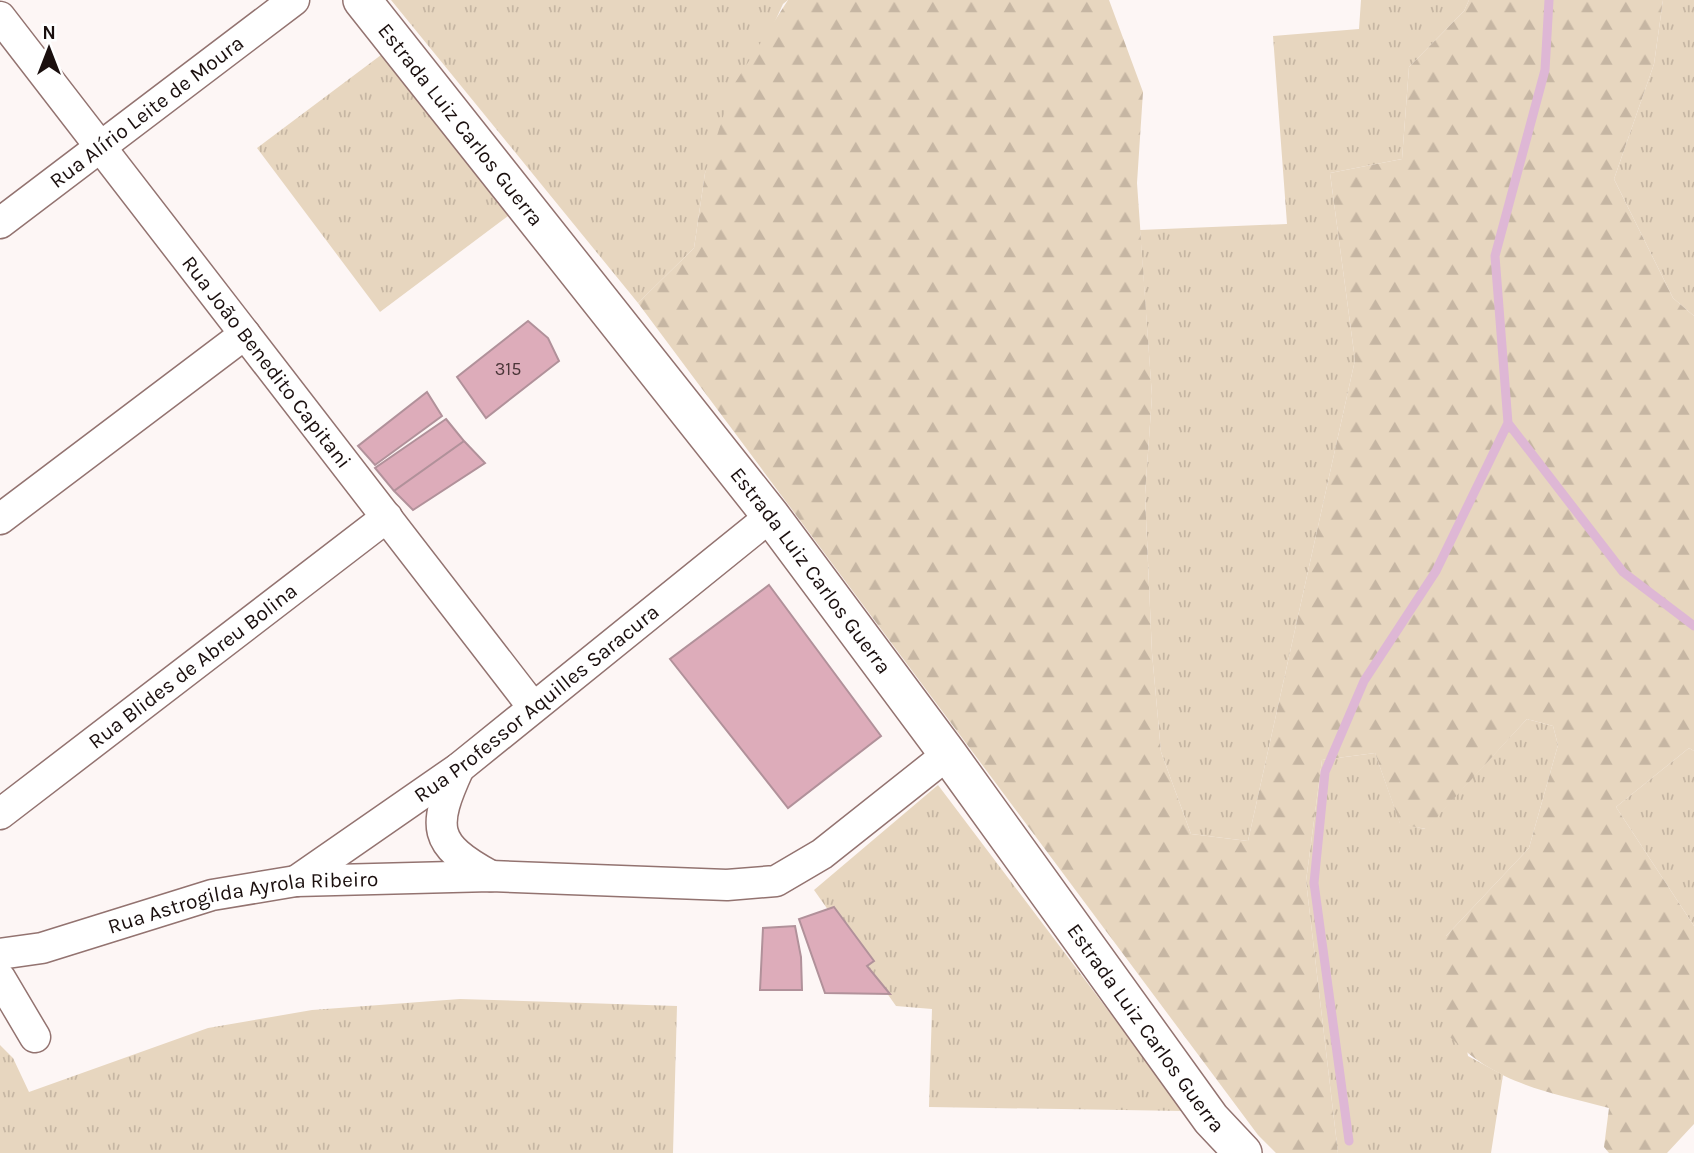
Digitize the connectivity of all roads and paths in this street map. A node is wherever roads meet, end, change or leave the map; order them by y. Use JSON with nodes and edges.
{"nodes":[{"id":1,"x":293,"y":0,"type":"edge"},
{"id":2,"x":362,"y":0,"type":"edge"},
{"id":3,"x":0,"y":17,"type":"edge"},
{"id":4,"x":100,"y":147,"type":"junction"},
{"id":5,"x":0,"y":223,"type":"edge"},
{"id":6,"x":245,"y":334,"type":"junction"},
{"id":7,"x":771,"y":516,"type":"junction"},
{"id":8,"x":387,"y":517,"type":"junction"},
{"id":9,"x":0,"y":519,"type":"edge"},
{"id":10,"x":533,"y":707,"type":"junction"},
{"id":11,"x":948,"y":754,"type":"junction"},
{"id":12,"x":459,"y":768,"type":"junction"},
{"id":13,"x":0,"y":814,"type":"edge"},
{"id":14,"x":491,"y":876,"type":"junction"},
{"id":15,"x":296,"y":881,"type":"junction"},
{"id":16,"x":0,"y":954,"type":"edge"},
{"id":17,"x":0,"y":978,"type":"edge"},
{"id":18,"x":35,"y":1037,"type":"dead end"},
{"id":19,"x":1244,"y":1153,"type":"edge"}],
"edges":[{"from":1,"to":4,"type":"street","name":"Rua Alírio Leite de Moura"},
{"from":2,"to":7,"type":"street","name":"Estrada Luiz Carlos Guerra"},
{"from":3,"to":4,"type":"street","name":"Rua João Benedito Capitani"},
{"from":4,"to":5,"type":"street","name":"Rua Alírio Leite de Moura"},
{"from":4,"to":6,"type":"street","name":"Rua João Benedito Capitani"},
{"from":6,"to":8,"type":"street","name":"Rua João Benedito Capitani"},
{"from":6,"to":9,"type":"street"},
{"from":7,"to":10,"type":"street","name":"Rua Professor Aquilles Saracura"},
{"from":7,"to":11,"type":"street","name":"Estrada Luiz Carlos Guerra"},
{"from":8,"to":10,"type":"street","name":"Rua João Benedito Capitani"},
{"from":8,"to":13,"type":"street","name":"Rua Blides de Abreu Bolina"},
{"from":10,"to":12,"type":"street","name":"Rua Professor Aquilles Saracura"},
{"from":11,"to":14,"type":"street","name":"Rua Astrogilda Ayrola Ribeiro"},
{"from":11,"to":19,"type":"street","name":"Estrada Luiz Carlos Guerra"},
{"from":12,"to":14,"type":"street","name":"Rua Astrogilda Ayrola Ribeiro"},
{"from":12,"to":15,"type":"street","name":"Rua Professor Aquilles Saracura"},
{"from":14,"to":15,"type":"street","name":"Rua Astrogilda Ayrola Ribeiro"},
{"from":15,"to":16,"type":"street","name":"Rua Astrogilda Ayrola Ribeiro"},
{"from":17,"to":18,"type":"street"}]}
